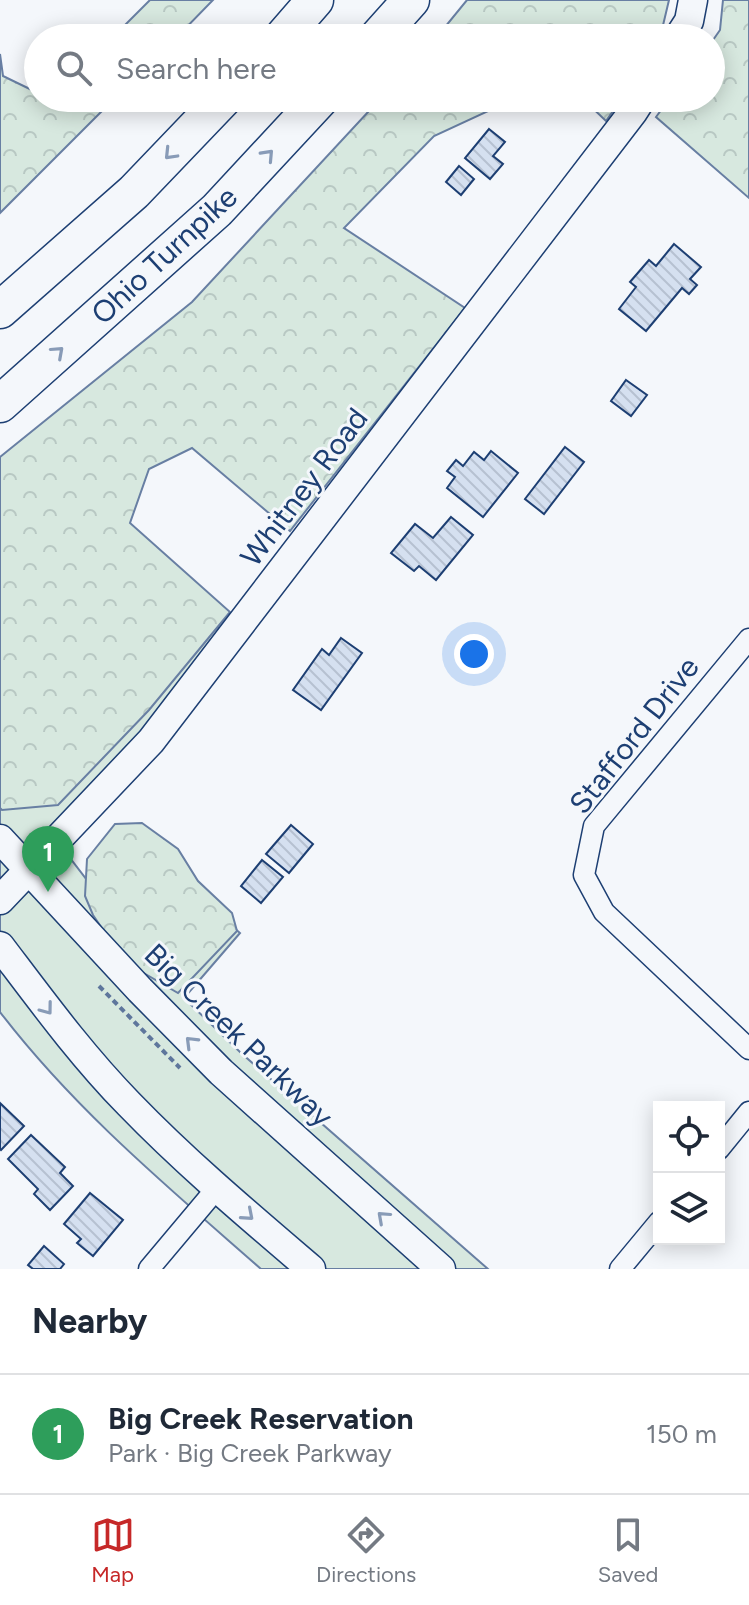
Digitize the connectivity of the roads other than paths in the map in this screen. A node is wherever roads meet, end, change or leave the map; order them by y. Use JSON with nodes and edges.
{"nodes":[{"id":1,"x":315,"y":0,"type":"edge"},
{"id":2,"x":411,"y":0,"type":"edge"},
{"id":3,"x":693,"y":0,"type":"edge"},
{"id":4,"x":294,"y":24,"type":"edge"},
{"id":5,"x":390,"y":24,"type":"edge"},
{"id":6,"x":687,"y":24,"type":"edge"},
{"id":7,"x":211,"y":112,"type":"edge"},
{"id":8,"x":308,"y":112,"type":"edge"},
{"id":9,"x":633,"y":112,"type":"edge"},
{"id":10,"x":0,"y":310,"type":"edge"},
{"id":11,"x":0,"y":404,"type":"edge"},
{"id":12,"x":749,"y":639,"type":"edge"},
{"id":13,"x":0,"y":839,"type":"edge"},
{"id":14,"x":29,"y":871,"type":"junction"},
{"id":15,"x":0,"y":900,"type":"edge"},
{"id":16,"x":0,"y":946,"type":"edge"},
{"id":17,"x":749,"y":1049,"type":"edge"},
{"id":18,"x":749,"y":1112,"type":"edge"},
{"id":19,"x":725,"y":1142,"type":"edge"},
{"id":20,"x":217,"y":1188,"type":"junction"},
{"id":21,"x":653,"y":1229,"type":"edge"},
{"id":22,"x":149,"y":1269,"type":"edge"},
{"id":23,"x":311,"y":1269,"type":"edge"},
{"id":24,"x":441,"y":1269,"type":"edge"},
{"id":25,"x":620,"y":1269,"type":"edge"}],
"edges":[{"from":1,"to":4,"type":"highway"},
{"from":2,"to":5,"type":"highway"},
{"from":3,"to":6,"type":"street"},
{"from":7,"to":10,"type":"highway","one_way":true},
{"from":11,"to":8,"type":"highway","name":"Ohio Turnpike","one_way":true},
{"from":9,"to":14,"type":"street","name":"Whitney Road"},
{"from":12,"to":17,"type":"street","name":"Stafford Drive"},
{"from":13,"to":14,"type":"street","name":"Big Creek Parkway"},
{"from":14,"to":15,"type":"street","name":"Whitney Road"},
{"from":24,"to":14,"type":"street","name":"Big Creek Parkway","one_way":true},
{"from":16,"to":20,"type":"street","one_way":true},
{"from":18,"to":19,"type":"street"},
{"from":20,"to":22,"type":"street"},
{"from":20,"to":23,"type":"street","one_way":true},
{"from":21,"to":25,"type":"street"}]}
